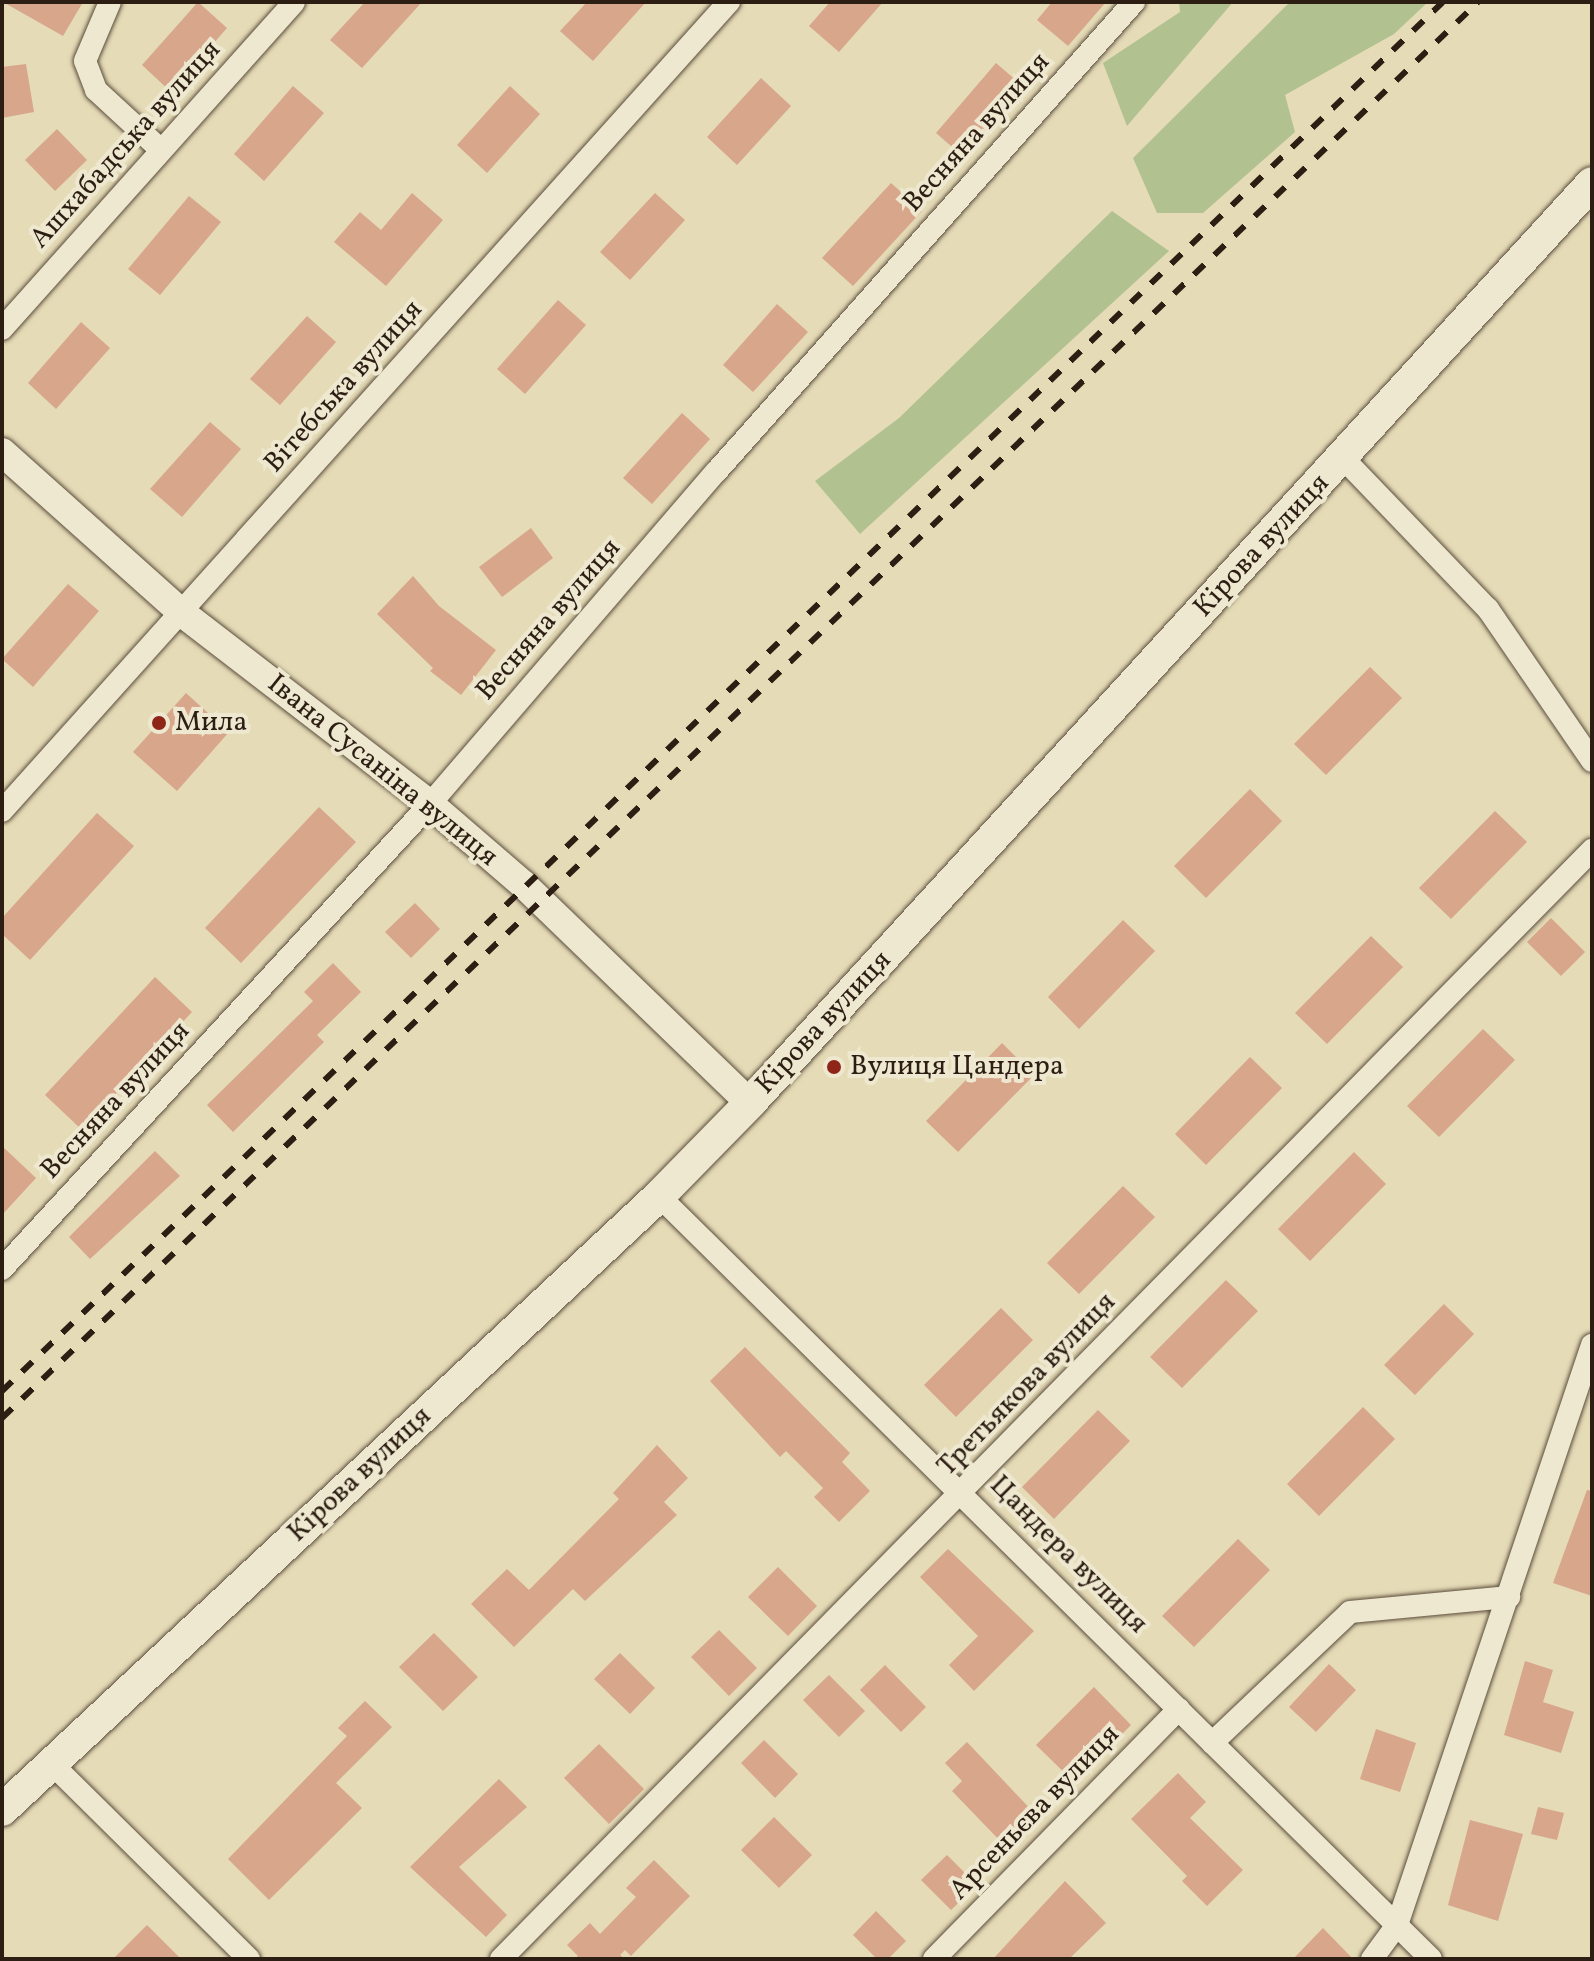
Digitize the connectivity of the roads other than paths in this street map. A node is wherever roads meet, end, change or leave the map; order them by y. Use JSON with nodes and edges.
{"nodes":[{"id":1,"x":110,"y":2,"type":"edge"},
{"id":2,"x":294,"y":2,"type":"edge"},
{"id":3,"x":729,"y":2,"type":"edge"},
{"id":4,"x":1134,"y":2,"type":"edge"},
{"id":5,"x":161,"y":150,"type":"junction"},
{"id":6,"x":1592,"y":183,"type":"edge"},
{"id":7,"x":2,"y":329,"type":"edge"},
{"id":8,"x":2,"y":452,"type":"edge"},
{"id":9,"x":1343,"y":458,"type":"junction"},
{"id":10,"x":182,"y":613,"type":"junction"},
{"id":11,"x":1592,"y":761,"type":"edge"},
{"id":12,"x":430,"y":804,"type":"junction"},
{"id":13,"x":2,"y":811,"type":"edge"},
{"id":14,"x":1592,"y":850,"type":"edge"},
{"id":15,"x":750,"y":1103,"type":"junction"},
{"id":16,"x":659,"y":1196,"type":"junction"},
{"id":17,"x":2,"y":1269,"type":"edge"},
{"id":18,"x":1592,"y":1345,"type":"edge"},
{"id":19,"x":963,"y":1492,"type":"junction"},
{"id":20,"x":1509,"y":1597,"type":"junction"},
{"id":21,"x":1179,"y":1709,"type":"junction"},
{"id":22,"x":1212,"y":1743,"type":"junction"},
{"id":23,"x":52,"y":1764,"type":"junction"},
{"id":24,"x":2,"y":1810,"type":"edge"},
{"id":25,"x":1397,"y":1925,"type":"junction"},
{"id":26,"x":249,"y":1959,"type":"edge"},
{"id":27,"x":501,"y":1959,"type":"edge"},
{"id":28,"x":934,"y":1959,"type":"edge"},
{"id":29,"x":1372,"y":1959,"type":"edge"},
{"id":30,"x":1431,"y":1959,"type":"edge"}],
"edges":[{"from":1,"to":5,"type":"street"},
{"from":2,"to":5,"type":"street","name":"Ашхабадська вулиця"},
{"from":3,"to":10,"type":"street","name":"Вітебська вулиця"},
{"from":4,"to":12,"type":"street","name":"Весняна вулиця"},
{"from":5,"to":7,"type":"street","name":"Ашхабадська вулиця"},
{"from":6,"to":9,"type":"main road","name":"Кірова вулиця"},
{"from":8,"to":10,"type":"street","name":"Івана Сусаніна вулиця"},
{"from":9,"to":11,"type":"street"},
{"from":9,"to":15,"type":"main road","name":"Кірова вулиця"},
{"from":10,"to":12,"type":"street","name":"Івана Сусаніна вулиця"},
{"from":10,"to":13,"type":"street","name":"Вітебська вулиця"},
{"from":12,"to":15,"type":"street","name":"Івана Сусаніна вулиця"},
{"from":12,"to":17,"type":"street","name":"Весняна вулиця"},
{"from":14,"to":19,"type":"street","name":"Третьякова вулиця"},
{"from":15,"to":16,"type":"main road","name":"Кірова вулиця"},
{"from":16,"to":19,"type":"street","name":"Цандера вулиця"},
{"from":16,"to":23,"type":"main road","name":"Кірова вулиця"},
{"from":18,"to":20,"type":"street"},
{"from":19,"to":21,"type":"street","name":"Цандера вулиця"},
{"from":19,"to":27,"type":"street","name":"Третьякова вулиця"},
{"from":20,"to":22,"type":"street"},
{"from":20,"to":25,"type":"street"},
{"from":21,"to":22,"type":"street","name":"Цандера вулиця"},
{"from":21,"to":28,"type":"street","name":"Арсеньєва вулиця"},
{"from":22,"to":25,"type":"street","name":"Цандера вулиця"},
{"from":23,"to":24,"type":"main road","name":"Кірова вулиця"},
{"from":23,"to":26,"type":"street"},
{"from":25,"to":29,"type":"street"},
{"from":25,"to":30,"type":"street","name":"Цандера вулиця"}]}
